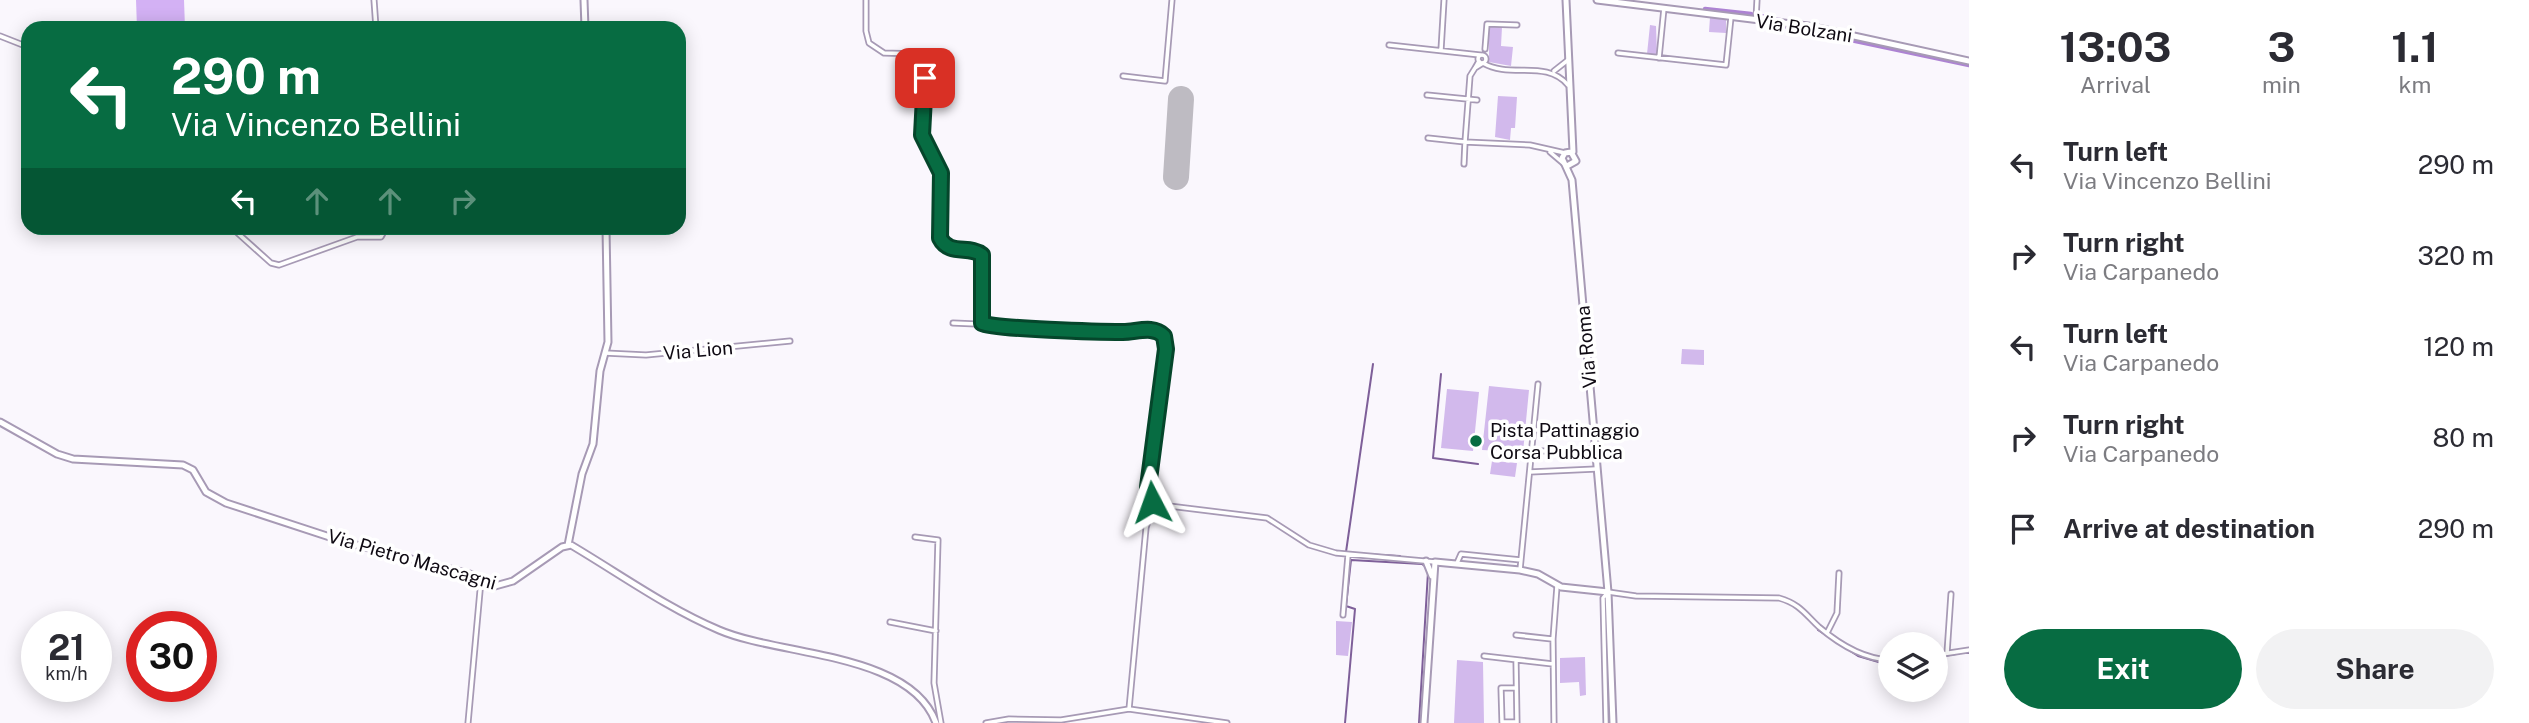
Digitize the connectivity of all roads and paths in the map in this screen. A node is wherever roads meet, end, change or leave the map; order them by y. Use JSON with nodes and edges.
{"nodes":[{"id":1,"x":374,"y":0,"type":"edge"},
{"id":2,"x":584,"y":0,"type":"edge"},
{"id":3,"x":866,"y":0,"type":"edge"},
{"id":4,"x":1172,"y":0,"type":"edge"},
{"id":5,"x":1444,"y":0,"type":"edge"},
{"id":6,"x":1566,"y":0,"type":"edge"},
{"id":7,"x":1597,"y":0,"type":"edge"},
{"id":8,"x":1757,"y":0,"type":"edge"},
{"id":9,"x":1636,"y":2,"type":"edge"},
{"id":10,"x":1664,"y":8,"type":"junction"},
{"id":11,"x":1731,"y":17,"type":"junction"},
{"id":12,"x":1755,"y":19,"type":"junction"},
{"id":13,"x":376,"y":21,"type":"edge"},
{"id":14,"x":585,"y":21,"type":"edge"},
{"id":15,"x":1517,"y":25,"type":"dead end"},
{"id":16,"x":0,"y":36,"type":"edge"},
{"id":17,"x":21,"y":44,"type":"edge"},
{"id":18,"x":1390,"y":45,"type":"dead end"},
{"id":19,"x":1441,"y":50,"type":"junction"},
{"id":20,"x":1618,"y":53,"type":"dead end"},
{"id":21,"x":1482,"y":58,"type":"junction"},
{"id":22,"x":1659,"y":58,"type":"junction"},
{"id":23,"x":1568,"y":60,"type":"junction"},
{"id":24,"x":1969,"y":61,"type":"edge"},
{"id":25,"x":1552,"y":72,"type":"junction"},
{"id":26,"x":1124,"y":76,"type":"dead end"},
{"id":27,"x":1569,"y":85,"type":"junction"},
{"id":28,"x":1427,"y":95,"type":"dead end"},
{"id":29,"x":1468,"y":100,"type":"junction"},
{"id":30,"x":1477,"y":100,"type":"dead end"},
{"id":31,"x":1428,"y":138,"type":"dead end"},
{"id":32,"x":1465,"y":142,"type":"junction"},
{"id":33,"x":1548,"y":151,"type":"junction"},
{"id":34,"x":1568,"y":152,"type":"junction"},
{"id":35,"x":1464,"y":164,"type":"dead end"},
{"id":36,"x":1568,"y":164,"type":"junction"},
{"id":37,"x":240,"y":235,"type":"edge"},
{"id":38,"x":382,"y":235,"type":"edge"},
{"id":39,"x":606,"y":235,"type":"edge"},
{"id":40,"x":953,"y":323,"type":"dead end"},
{"id":41,"x":982,"y":323,"type":"junction"},
{"id":42,"x":790,"y":341,"type":"dead end"},
{"id":43,"x":605,"y":353,"type":"junction"},
{"id":44,"x":1538,"y":384,"type":"dead end"},
{"id":45,"x":0,"y":422,"type":"edge"},
{"id":46,"x":1593,"y":428,"type":"junction"},
{"id":47,"x":1534,"y":430,"type":"junction"},
{"id":48,"x":1595,"y":449,"type":"junction"},
{"id":49,"x":1532,"y":451,"type":"junction"},
{"id":50,"x":1596,"y":468,"type":"junction"},
{"id":51,"x":1530,"y":472,"type":"junction"},
{"id":52,"x":1153,"y":504,"type":"junction"},
{"id":53,"x":915,"y":537,"type":"dead end"},
{"id":54,"x":568,"y":545,"type":"junction"},
{"id":55,"x":1348,"y":555,"type":"junction"},
{"id":56,"x":1489,"y":557,"type":"junction"},
{"id":57,"x":1521,"y":560,"type":"junction"},
{"id":58,"x":1426,"y":561,"type":"junction"},
{"id":59,"x":1435,"y":562,"type":"junction"},
{"id":60,"x":1444,"y":562,"type":"junction"},
{"id":61,"x":1457,"y":563,"type":"junction"},
{"id":62,"x":1488,"y":566,"type":"junction"},
{"id":63,"x":1520,"y":570,"type":"junction"},
{"id":64,"x":1839,"y":572,"type":"dead end"},
{"id":65,"x":481,"y":580,"type":"junction"},
{"id":66,"x":1434,"y":583,"type":"junction"},
{"id":67,"x":1557,"y":586,"type":"junction"},
{"id":68,"x":1608,"y":592,"type":"junction"},
{"id":69,"x":1951,"y":594,"type":"dead end"},
{"id":70,"x":1343,"y":615,"type":"dead end"},
{"id":71,"x":890,"y":622,"type":"dead end"},
{"id":72,"x":936,"y":631,"type":"junction"},
{"id":73,"x":1827,"y":633,"type":"junction"},
{"id":74,"x":1516,"y":635,"type":"dead end"},
{"id":75,"x":1948,"y":638,"type":"edge"},
{"id":76,"x":1553,"y":639,"type":"junction"},
{"id":77,"x":1969,"y":650,"type":"edge"},
{"id":78,"x":1948,"y":653,"type":"edge"},
{"id":79,"x":1484,"y":656,"type":"dead end"},
{"id":80,"x":1878,"y":659,"type":"edge"},
{"id":81,"x":1516,"y":661,"type":"junction"},
{"id":82,"x":1553,"y":664,"type":"junction"},
{"id":83,"x":1516,"y":688,"type":"junction"},
{"id":84,"x":1129,"y":709,"type":"junction"},
{"id":85,"x":468,"y":723,"type":"edge"},
{"id":86,"x":936,"y":723,"type":"edge"},
{"id":87,"x":941,"y":723,"type":"edge"},
{"id":88,"x":986,"y":723,"type":"edge"},
{"id":89,"x":1227,"y":723,"type":"edge"},
{"id":90,"x":1424,"y":723,"type":"edge"},
{"id":91,"x":1517,"y":723,"type":"edge"},
{"id":92,"x":1554,"y":723,"type":"edge"},
{"id":93,"x":1606,"y":723,"type":"edge"},
{"id":94,"x":1613,"y":723,"type":"edge"}],
"edges":[{"from":1,"to":13,"type":"street"},
{"from":2,"to":14,"type":"street"},
{"from":3,"to":41,"type":"street"},
{"from":4,"to":26,"type":"street"},
{"from":5,"to":19,"type":"street"},
{"from":6,"to":23,"type":"street"},
{"from":7,"to":9,"type":"street","name":"Via Bolzani"},
{"from":8,"to":12,"type":"street"},
{"from":9,"to":10,"type":"street","name":"Via Bolzani"},
{"from":10,"to":11,"type":"street","name":"Via Bolzani"},
{"from":10,"to":22,"type":"street"},
{"from":11,"to":12,"type":"street","name":"Via Bolzani"},
{"from":11,"to":22,"type":"street"},
{"from":12,"to":24,"type":"street","name":"Via Bolzani"},
{"from":15,"to":21,"type":"street"},
{"from":16,"to":17,"type":"street"},
{"from":18,"to":19,"type":"street"},
{"from":19,"to":21,"type":"street"},
{"from":20,"to":22,"type":"street"},
{"from":21,"to":25,"type":"street"},
{"from":21,"to":29,"type":"street"},
{"from":23,"to":25,"type":"street"},
{"from":23,"to":27,"type":"street"},
{"from":25,"to":27,"type":"street"},
{"from":27,"to":34,"type":"street"},
{"from":28,"to":29,"type":"street"},
{"from":29,"to":30,"type":"street"},
{"from":29,"to":32,"type":"street"},
{"from":31,"to":32,"type":"street"},
{"from":32,"to":33,"type":"street"},
{"from":32,"to":35,"type":"street"},
{"from":33,"to":34,"type":"street"},
{"from":33,"to":36,"type":"street"},
{"from":34,"to":36,"type":"street"},
{"from":34,"to":36,"type":"street"},
{"from":36,"to":46,"type":"street","name":"Via Roma"},
{"from":37,"to":38,"type":"street"},
{"from":39,"to":43,"type":"street"},
{"from":40,"to":41,"type":"street"},
{"from":41,"to":52,"type":"street"},
{"from":42,"to":43,"type":"street","name":"Via Lion"},
{"from":43,"to":54,"type":"street"},
{"from":44,"to":47,"type":"street"},
{"from":45,"to":65,"type":"street","name":"Via Pietro Mascagni"},
{"from":46,"to":47,"type":"street"},
{"from":46,"to":48,"type":"street","name":"Via Roma"},
{"from":47,"to":49,"type":"street"},
{"from":48,"to":49,"type":"street"},
{"from":48,"to":50,"type":"street","name":"Via Roma"},
{"from":49,"to":51,"type":"street"},
{"from":50,"to":51,"type":"street"},
{"from":50,"to":68,"type":"street","name":"Via Roma"},
{"from":51,"to":57,"type":"street"},
{"from":52,"to":55,"type":"street"},
{"from":52,"to":84,"type":"street"},
{"from":53,"to":72,"type":"street"},
{"from":54,"to":65,"type":"street","name":"Via Pietro Mascagni"},
{"from":54,"to":86,"type":"street"},
{"from":55,"to":58,"type":"street"},
{"from":55,"to":70,"type":"street"},
{"from":56,"to":57,"type":"street"},
{"from":56,"to":61,"type":"street"},
{"from":56,"to":62,"type":"street"},
{"from":57,"to":63,"type":"street"},
{"from":58,"to":59,"type":"street"},
{"from":58,"to":66,"type":"street"},
{"from":59,"to":60,"type":"street"},
{"from":59,"to":66,"type":"street"},
{"from":60,"to":61,"type":"street"},
{"from":60,"to":66,"type":"street"},
{"from":61,"to":62,"type":"street"},
{"from":62,"to":63,"type":"street"},
{"from":63,"to":67,"type":"street"},
{"from":64,"to":73,"type":"street"},
{"from":65,"to":85,"type":"street"},
{"from":66,"to":90,"type":"street"},
{"from":67,"to":68,"type":"street"},
{"from":67,"to":76,"type":"street"},
{"from":68,"to":73,"type":"street"},
{"from":68,"to":93,"type":"street","name":"Via Roma"},
{"from":68,"to":94,"type":"street","name":"Via Roma"},
{"from":69,"to":75,"type":"street"},
{"from":71,"to":72,"type":"street"},
{"from":72,"to":87,"type":"street"},
{"from":73,"to":80,"type":"street"},
{"from":74,"to":76,"type":"street"},
{"from":76,"to":82,"type":"street"},
{"from":77,"to":78,"type":"street"},
{"from":79,"to":81,"type":"street"},
{"from":81,"to":82,"type":"street"},
{"from":81,"to":83,"type":"street"},
{"from":82,"to":92,"type":"street"},
{"from":83,"to":91,"type":"street"},
{"from":83,"to":91,"type":"street"},
{"from":84,"to":88,"type":"street"},
{"from":84,"to":89,"type":"street"}]}
